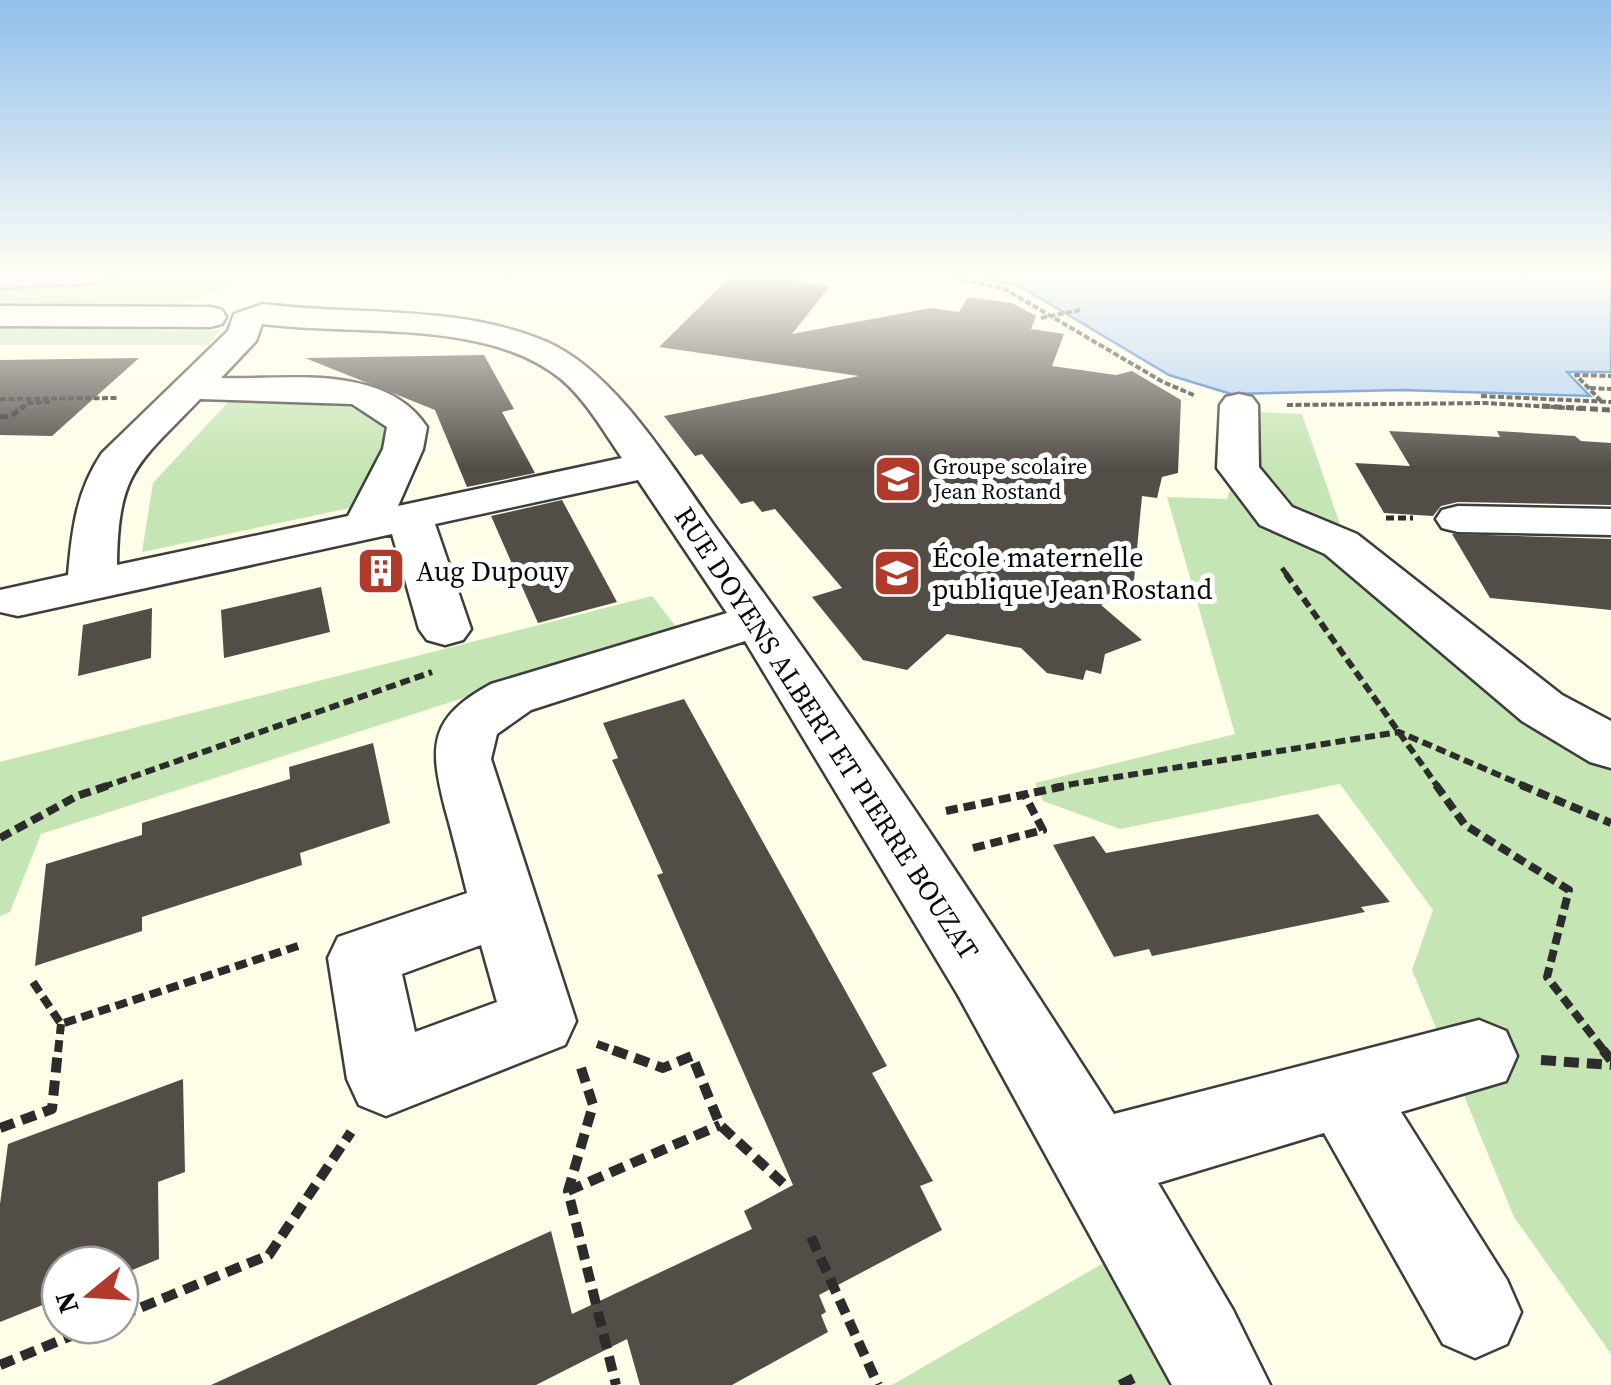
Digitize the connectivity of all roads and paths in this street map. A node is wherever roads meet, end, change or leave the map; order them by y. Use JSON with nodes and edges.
{"nodes":[{"id":1,"x":240,"y":339,"type":"edge"},
{"id":2,"x":502,"y":339,"type":"edge"},
{"id":3,"x":1089,"y":339,"type":"edge"},
{"id":4,"x":1611,"y":376,"type":"edge"},
{"id":5,"x":1588,"y":388,"type":"junction"},
{"id":6,"x":1611,"y":389,"type":"edge"},
{"id":7,"x":187,"y":393,"type":"junction"},
{"id":8,"x":0,"y":399,"type":"edge"},
{"id":9,"x":50,"y":402,"type":"dead end"},
{"id":10,"x":1602,"y":402,"type":"junction"},
{"id":11,"x":1611,"y":402,"type":"edge"},
{"id":12,"x":1486,"y":403,"type":"junction"},
{"id":13,"x":1239,"y":405,"type":"junction"},
{"id":14,"x":1611,"y":410,"type":"edge"},
{"id":15,"x":0,"y":416,"type":"edge"},
{"id":16,"x":648,"y":464,"type":"junction"},
{"id":17,"x":1276,"y":516,"type":"junction"},
{"id":18,"x":1458,"y":519,"type":"dead end"},
{"id":19,"x":1611,"y":522,"type":"edge"},
{"id":20,"x":388,"y":524,"type":"junction"},
{"id":21,"x":92,"y":586,"type":"junction"},
{"id":22,"x":18,"y":601,"type":"dead end"},
{"id":23,"x":755,"y":621,"type":"junction"},
{"id":24,"x":444,"y":648,"type":"joint"},
{"id":25,"x":1398,"y":732,"type":"junction"},
{"id":26,"x":1611,"y":747,"type":"edge"},
{"id":27,"x":1023,"y":792,"type":"junction"},
{"id":28,"x":950,"y":824,"type":"dead end"},
{"id":29,"x":1611,"y":824,"type":"edge"},
{"id":30,"x":959,"y":837,"type":"dead end"},
{"id":31,"x":0,"y":838,"type":"edge"},
{"id":32,"x":505,"y":908,"type":"junction"},
{"id":33,"x":363,"y":958,"type":"junction"},
{"id":34,"x":33,"y":982,"type":"dead end"},
{"id":35,"x":62,"y":1024,"type":"junction"},
{"id":36,"x":554,"y":1027,"type":"junction"},
{"id":37,"x":1480,"y":1056,"type":"dead end"},
{"id":38,"x":1611,"y":1060,"type":"edge"},
{"id":39,"x":386,"y":1079,"type":"junction"},
{"id":40,"x":1343,"y":1090,"type":"junction"},
{"id":41,"x":720,"y":1125,"type":"junction"},
{"id":42,"x":0,"y":1128,"type":"edge"},
{"id":43,"x":1095,"y":1160,"type":"junction"},
{"id":44,"x":788,"y":1188,"type":"dead end"},
{"id":45,"x":568,"y":1191,"type":"junction"},
{"id":46,"x":811,"y":1237,"type":"dead end"},
{"id":47,"x":140,"y":1308,"type":"edge"},
{"id":48,"x":1475,"y":1312,"type":"dead end"},
{"id":49,"x":49,"y":1345,"type":"edge"},
{"id":50,"x":0,"y":1365,"type":"edge"},
{"id":51,"x":616,"y":1385,"type":"edge"},
{"id":52,"x":878,"y":1385,"type":"edge"},
{"id":53,"x":1222,"y":1385,"type":"edge"}],
"edges":[{"from":1,"to":7,"type":"street"},
{"from":2,"to":16,"type":"street","name":"RUE DOYENS ALBERT ET PIERRE BOUZAT"},
{"from":3,"to":13,"type":"path"},
{"from":4,"to":5,"type":"path"},
{"from":5,"to":6,"type":"path"},
{"from":5,"to":10,"type":"path"},
{"from":7,"to":8,"type":"path"},
{"from":7,"to":20,"type":"street"},
{"from":7,"to":21,"type":"street"},
{"from":9,"to":15,"type":"path"},
{"from":10,"to":11,"type":"path"},
{"from":10,"to":12,"type":"path"},
{"from":12,"to":13,"type":"path"},
{"from":12,"to":14,"type":"path"},
{"from":13,"to":17,"type":"street"},
{"from":16,"to":20,"type":"street"},
{"from":16,"to":23,"type":"street","name":"RUE DOYENS ALBERT ET PIERRE BOUZAT"},
{"from":17,"to":25,"type":"path"},
{"from":17,"to":26,"type":"street"},
{"from":18,"to":19,"type":"street"},
{"from":20,"to":21,"type":"street"},
{"from":20,"to":24,"type":"street"},
{"from":21,"to":22,"type":"street"},
{"from":23,"to":32,"type":"street"},
{"from":23,"to":43,"type":"street","name":"RUE DOYENS ALBERT ET PIERRE BOUZAT"},
{"from":24,"to":31,"type":"path"},
{"from":25,"to":27,"type":"path"},
{"from":25,"to":29,"type":"path"},
{"from":25,"to":38,"type":"path"},
{"from":27,"to":28,"type":"path"},
{"from":27,"to":30,"type":"path"},
{"from":32,"to":33,"type":"street"},
{"from":32,"to":36,"type":"street"},
{"from":33,"to":35,"type":"path"},
{"from":33,"to":39,"type":"street"},
{"from":34,"to":35,"type":"path"},
{"from":35,"to":42,"type":"path"},
{"from":36,"to":39,"type":"street"},
{"from":36,"to":41,"type":"path"},
{"from":36,"to":45,"type":"path"},
{"from":37,"to":40,"type":"street"},
{"from":39,"to":47,"type":"path"},
{"from":40,"to":43,"type":"street"},
{"from":40,"to":48,"type":"street"},
{"from":41,"to":44,"type":"path"},
{"from":41,"to":45,"type":"path"},
{"from":43,"to":53,"type":"street","name":"RUE DOYENS ALBERT ET PIERRE BOUZAT"},
{"from":45,"to":51,"type":"path"},
{"from":46,"to":52,"type":"path"},
{"from":49,"to":50,"type":"path"}]}
